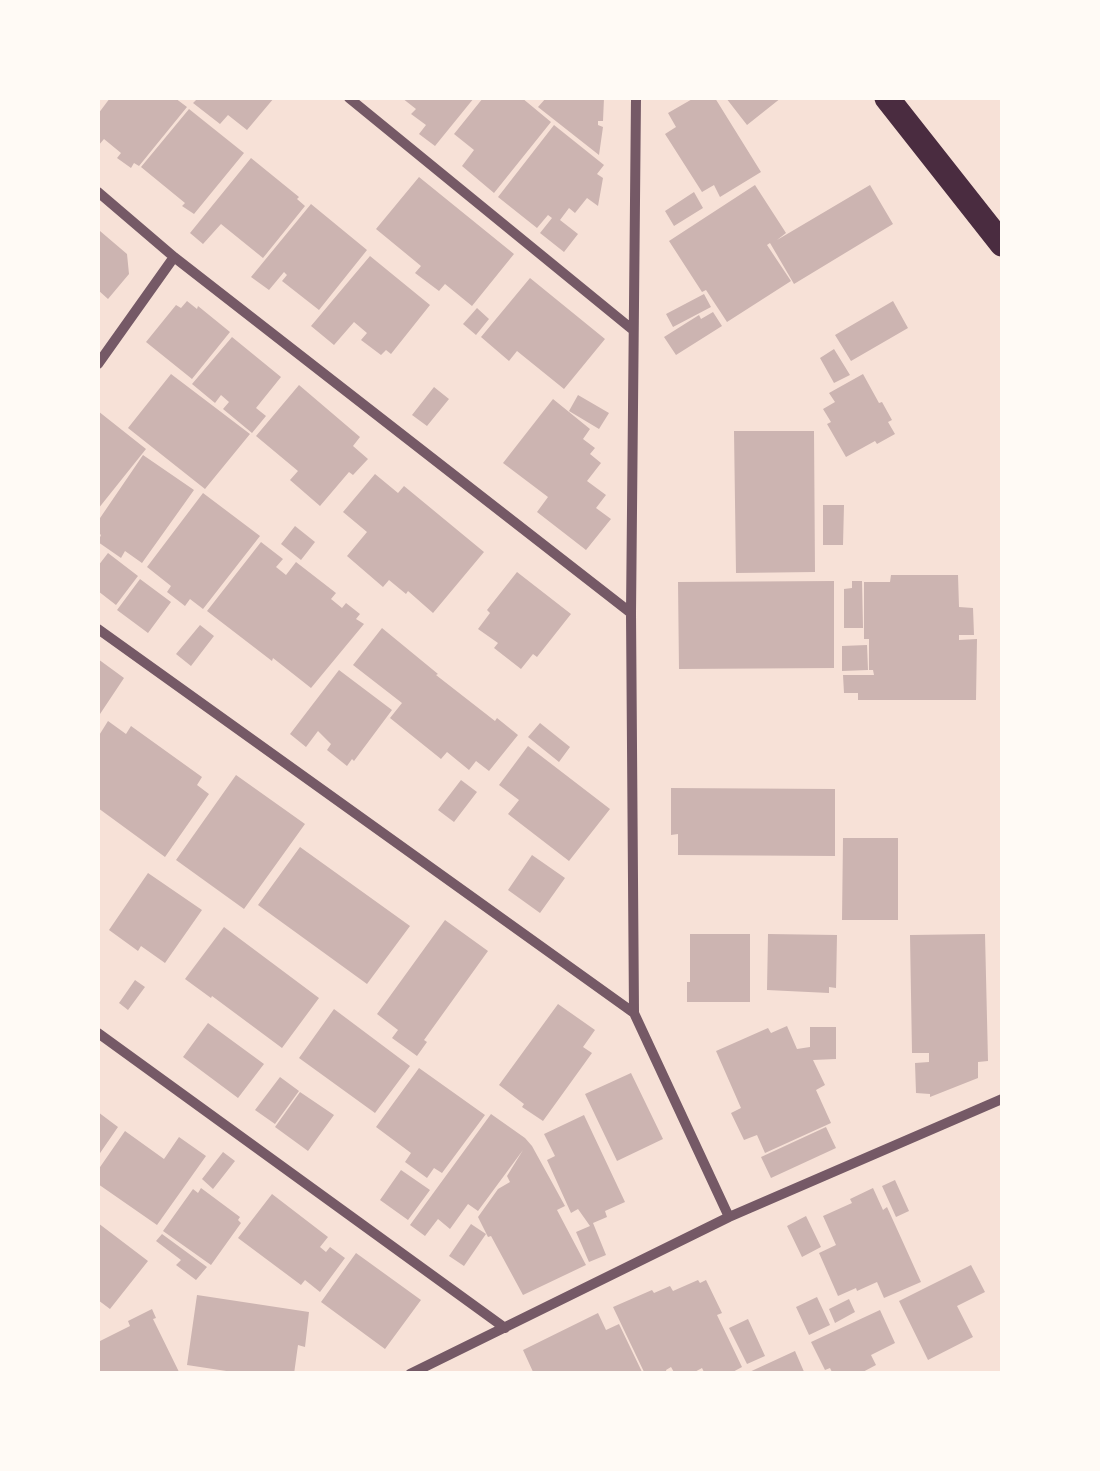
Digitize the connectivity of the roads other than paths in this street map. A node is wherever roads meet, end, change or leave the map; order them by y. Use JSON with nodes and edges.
{"nodes":[{"id":1,"x":349,"y":98,"type":"edge"},
{"id":2,"x":636,"y":98,"type":"edge"},
{"id":3,"x":888,"y":98,"type":"edge"},
{"id":4,"x":98,"y":192,"type":"edge"},
{"id":5,"x":1002,"y":244,"type":"edge"},
{"id":6,"x":174,"y":257,"type":"junction"},
{"id":7,"x":633,"y":330,"type":"junction"},
{"id":8,"x":98,"y":364,"type":"edge"},
{"id":9,"x":631,"y":613,"type":"junction"},
{"id":10,"x":98,"y":629,"type":"edge"},
{"id":11,"x":634,"y":1013,"type":"junction"},
{"id":12,"x":98,"y":1033,"type":"edge"},
{"id":13,"x":1002,"y":1098,"type":"edge"},
{"id":14,"x":729,"y":1217,"type":"junction"},
{"id":15,"x":505,"y":1328,"type":"junction"},
{"id":16,"x":410,"y":1374,"type":"edge"}],
"edges":[{"from":1,"to":7,"type":"street"},
{"from":2,"to":7,"type":"street"},
{"from":3,"to":5,"type":"main road"},
{"from":4,"to":6,"type":"street"},
{"from":6,"to":8,"type":"street"},
{"from":6,"to":9,"type":"street"},
{"from":7,"to":9,"type":"street"},
{"from":9,"to":11,"type":"street"},
{"from":10,"to":11,"type":"street"},
{"from":11,"to":14,"type":"street"},
{"from":12,"to":15,"type":"street"},
{"from":13,"to":14,"type":"street"},
{"from":14,"to":15,"type":"street"},
{"from":15,"to":16,"type":"street"}]}
